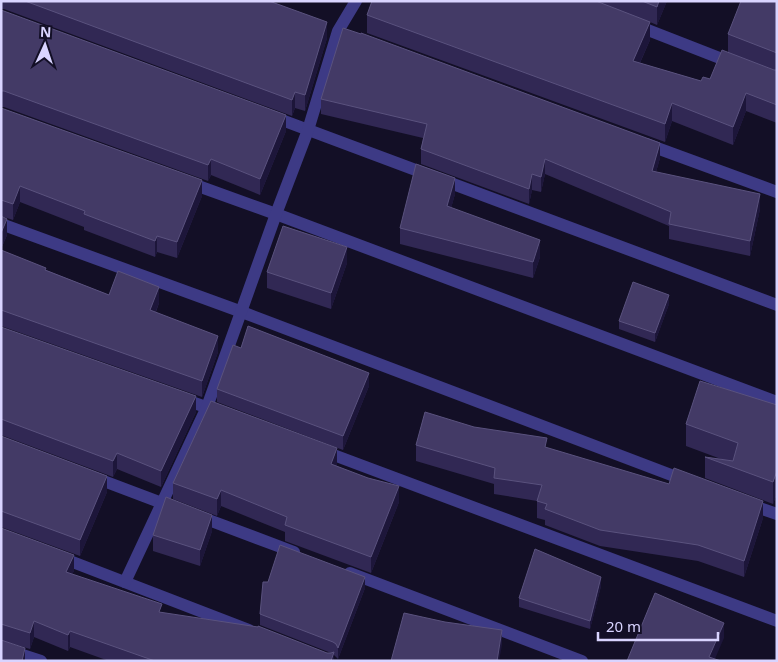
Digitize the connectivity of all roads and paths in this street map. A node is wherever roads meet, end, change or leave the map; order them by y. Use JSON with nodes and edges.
{"nodes":[{"id":1,"x":356,"y":1,"type":"edge"},
{"id":2,"x":628,"y":23,"type":"edge"},
{"id":3,"x":749,"y":69,"type":"edge"},
{"id":4,"x":262,"y":113,"type":"edge"},
{"id":5,"x":308,"y":130,"type":"junction"},
{"id":6,"x":637,"y":140,"type":"edge"},
{"id":7,"x":175,"y":178,"type":"edge"},
{"id":8,"x":777,"y":192,"type":"edge"},
{"id":9,"x":276,"y":214,"type":"junction"},
{"id":10,"x":1,"y":224,"type":"edge"},
{"id":11,"x":777,"y":305,"type":"edge"},
{"id":12,"x":242,"y":312,"type":"junction"},
{"id":13,"x":170,"y":394,"type":"edge"},
{"id":14,"x":777,"y":402,"type":"edge"},
{"id":15,"x":207,"y":407,"type":"junction"},
{"id":16,"x":235,"y":418,"type":"edge"},
{"id":17,"x":310,"y":446,"type":"edge"},
{"id":18,"x":82,"y":473,"type":"edge"},
{"id":19,"x":703,"y":486,"type":"edge"},
{"id":20,"x":740,"y":500,"type":"edge"},
{"id":21,"x":162,"y":503,"type":"junction"},
{"id":22,"x":777,"y":514,"type":"edge"},
{"id":23,"x":46,"y":552,"type":"edge"},
{"id":24,"x":302,"y":555,"type":"edge"},
{"id":25,"x":340,"y":569,"type":"edge"},
{"id":26,"x":126,"y":582,"type":"junction"},
{"id":27,"x":777,"y":621,"type":"edge"},
{"id":28,"x":265,"y":636,"type":"edge"},
{"id":29,"x":1,"y":648,"type":"edge"},
{"id":30,"x":41,"y":661,"type":"edge"},
{"id":31,"x":582,"y":661,"type":"edge"}],
"edges":[{"from":1,"to":5,"type":"street"},
{"from":2,"to":3,"type":"street"},
{"from":4,"to":5,"type":"street"},
{"from":5,"to":9,"type":"street"},
{"from":5,"to":11,"type":"street"},
{"from":6,"to":8,"type":"street"},
{"from":7,"to":9,"type":"street"},
{"from":9,"to":12,"type":"street"},
{"from":9,"to":14,"type":"street"},
{"from":10,"to":12,"type":"street"},
{"from":12,"to":15,"type":"street"},
{"from":12,"to":19,"type":"street"},
{"from":13,"to":15,"type":"street"},
{"from":15,"to":16,"type":"street"},
{"from":15,"to":21,"type":"street"},
{"from":17,"to":27,"type":"street"},
{"from":18,"to":21,"type":"street"},
{"from":20,"to":22,"type":"street"},
{"from":21,"to":24,"type":"street"},
{"from":21,"to":26,"type":"street"},
{"from":23,"to":26,"type":"street"},
{"from":25,"to":31,"type":"street"},
{"from":26,"to":28,"type":"street"},
{"from":29,"to":30,"type":"street"}]}
